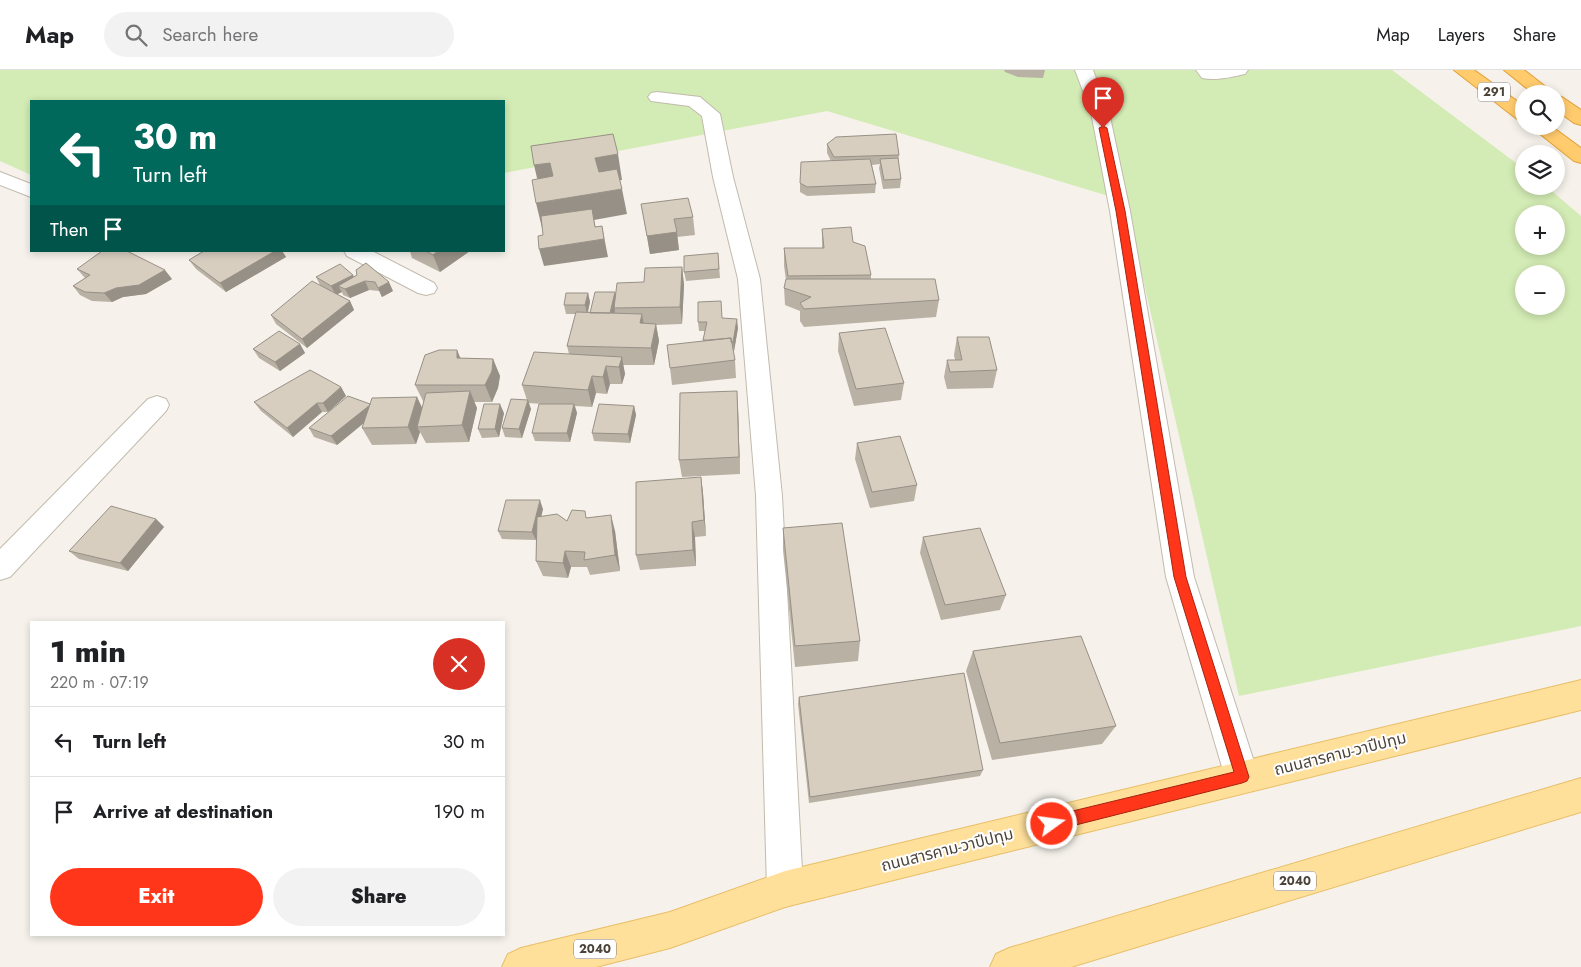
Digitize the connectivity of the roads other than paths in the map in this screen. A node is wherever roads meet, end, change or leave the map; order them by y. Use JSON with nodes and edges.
{"nodes":[{"id":1,"x":1084,"y":70,"type":"edge"},
{"id":2,"x":1205,"y":70,"type":"edge"},
{"id":3,"x":1238,"y":70,"type":"edge"},
{"id":4,"x":1464,"y":70,"type":"edge"},
{"id":5,"x":1513,"y":70,"type":"edge"},
{"id":6,"x":1534,"y":85,"type":"edge"},
{"id":7,"x":657,"y":97,"type":"dead end"},
{"id":8,"x":1565,"y":107,"type":"edge"},
{"id":9,"x":1515,"y":108,"type":"edge"},
{"id":10,"x":1581,"y":119,"type":"edge"},
{"id":11,"x":1551,"y":135,"type":"edge"},
{"id":12,"x":1581,"y":157,"type":"edge"},
{"id":13,"x":0,"y":178,"type":"edge"},
{"id":14,"x":30,"y":192,"type":"edge"},
{"id":15,"x":357,"y":252,"type":"edge"},
{"id":16,"x":426,"y":288,"type":"dead end"},
{"id":17,"x":158,"y":405,"type":"dead end"},
{"id":18,"x":0,"y":568,"type":"edge"},
{"id":19,"x":1581,"y":695,"type":"edge"},
{"id":20,"x":1242,"y":777,"type":"junction"},
{"id":21,"x":1581,"y":795,"type":"edge"},
{"id":22,"x":785,"y":889,"type":"junction"},
{"id":23,"x":521,"y":967,"type":"edge"},
{"id":24,"x":1009,"y":967,"type":"edge"}],
"edges":[{"from":1,"to":20,"type":"street"},
{"from":2,"to":3,"type":"street"},
{"from":4,"to":9,"type":"highway","number":"291"},
{"from":5,"to":6,"type":"highway","number":"291"},
{"from":7,"to":22,"type":"street"},
{"from":8,"to":10,"type":"highway"},
{"from":11,"to":12,"type":"highway"},
{"from":13,"to":14,"type":"street"},
{"from":15,"to":16,"type":"street"},
{"from":17,"to":18,"type":"street"},
{"from":19,"to":20,"type":"main road","name":"ถนนสารคาม-วาปีปทุม","number":"2040"},
{"from":20,"to":22,"type":"main road","name":"ถนนสารคาม-วาปีปทุม","number":"2040"},
{"from":21,"to":24,"type":"main road","number":"2040"},
{"from":22,"to":23,"type":"main road","name":"ถนนสารคาม-วาปีปทุม","number":"2040"}]}
